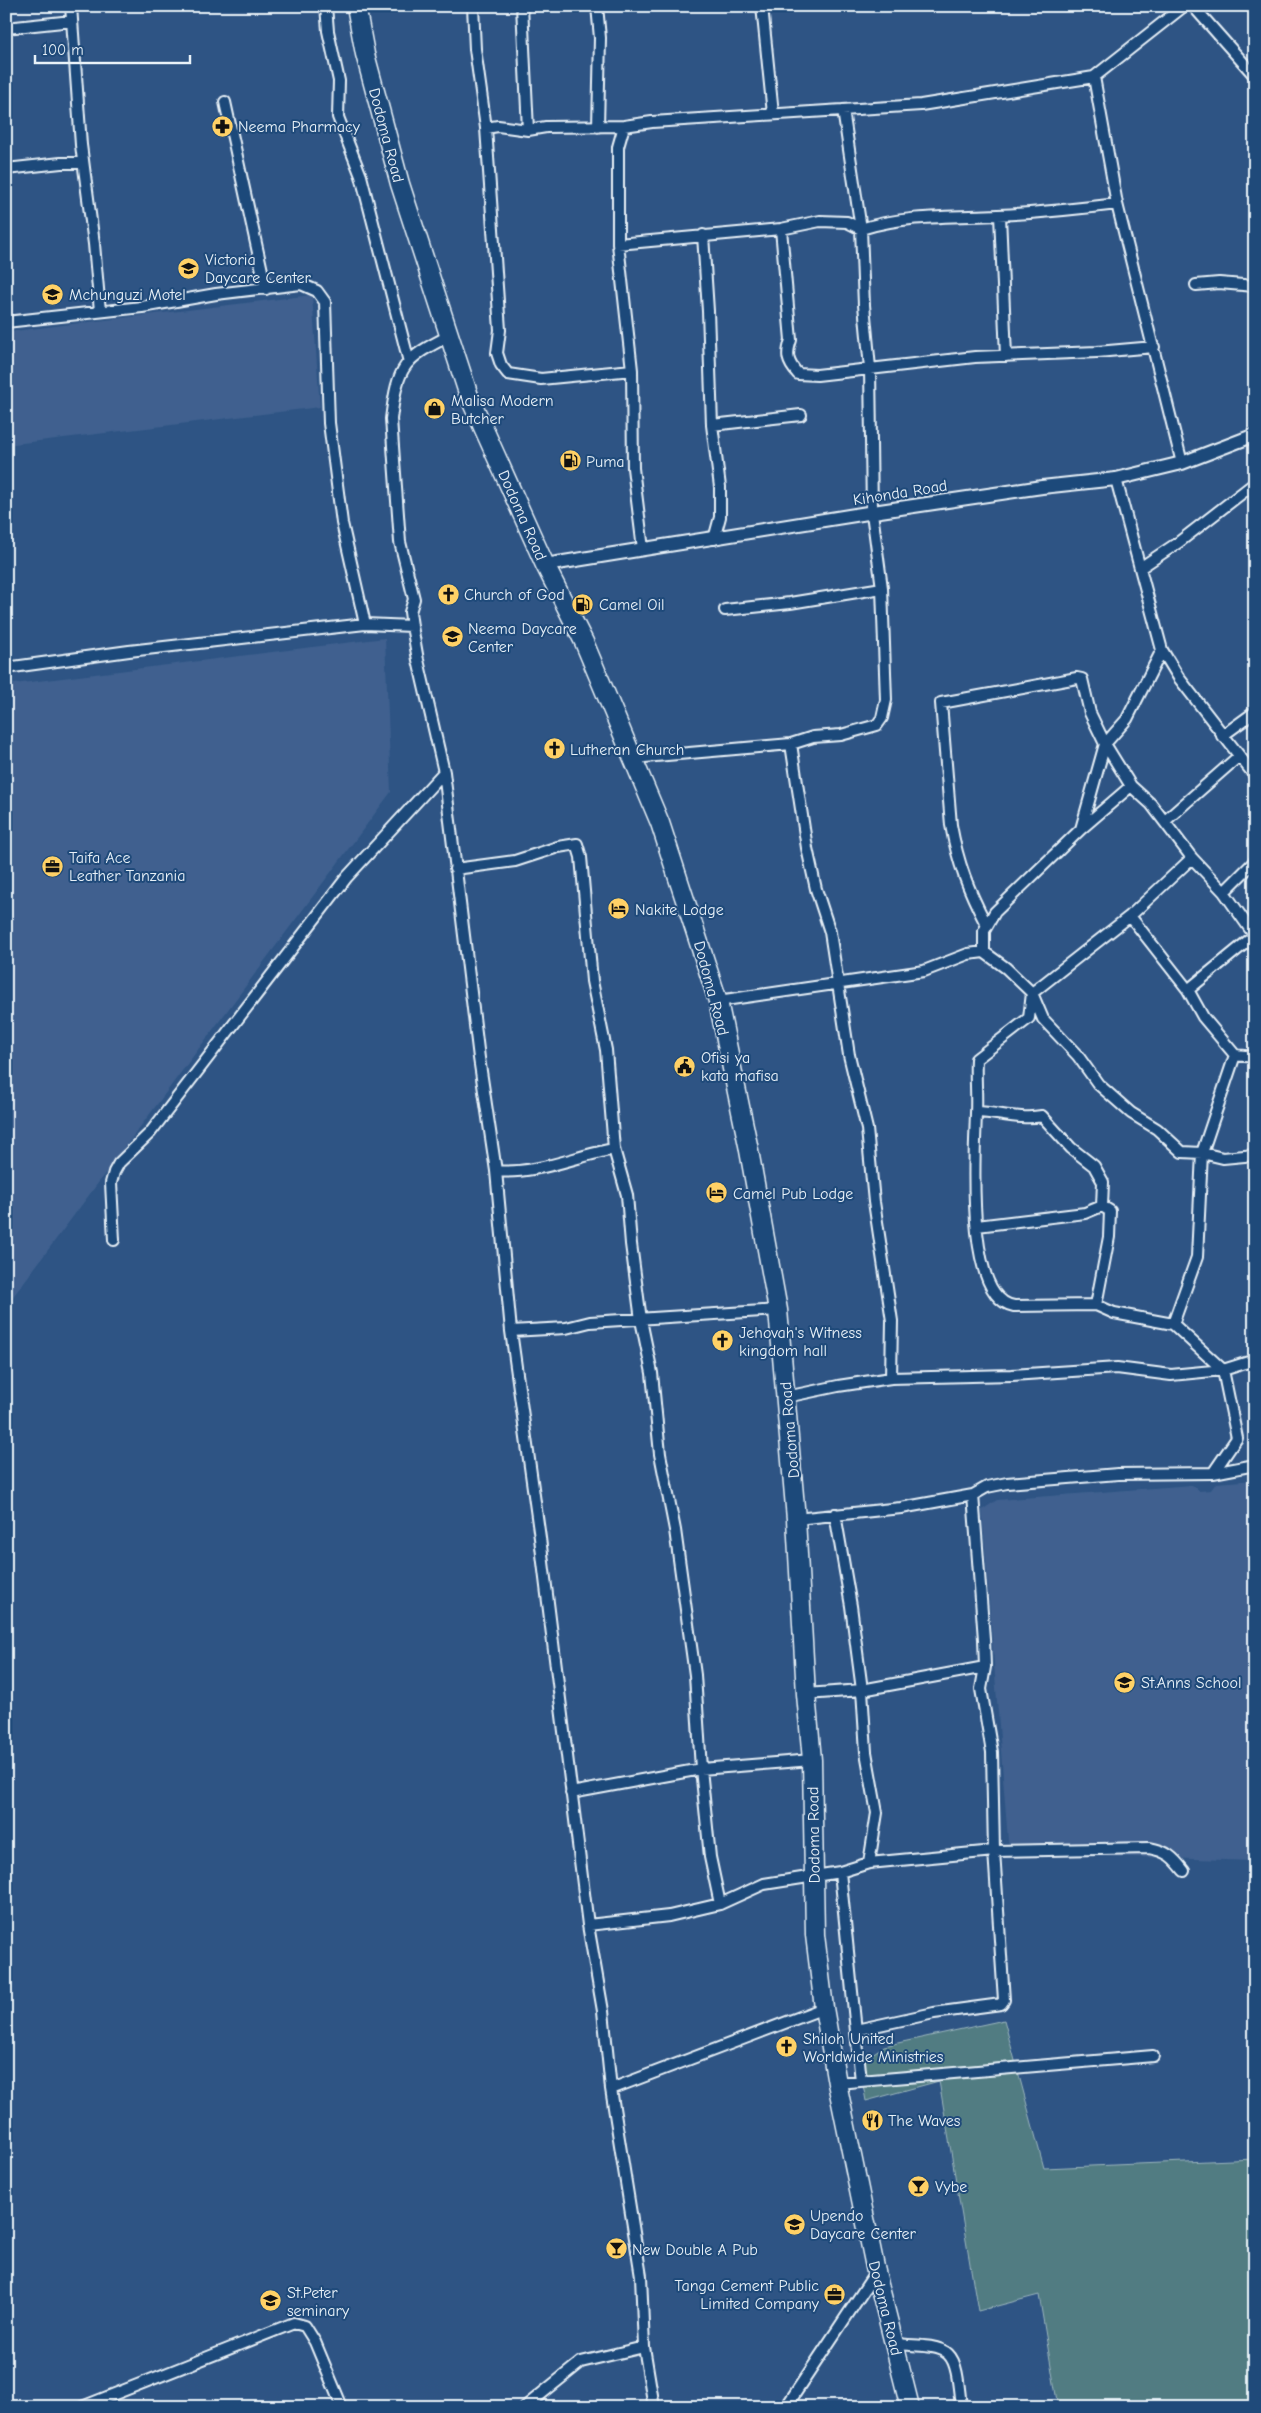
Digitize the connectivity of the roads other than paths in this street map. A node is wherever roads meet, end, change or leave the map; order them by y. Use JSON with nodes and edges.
{"nodes":[{"id":1,"x":71,"y":6,"type":"edge"},
{"id":2,"x":326,"y":6,"type":"edge"},
{"id":3,"x":356,"y":6,"type":"edge"},
{"id":4,"x":472,"y":6,"type":"edge"},
{"id":5,"x":522,"y":6,"type":"edge"},
{"id":6,"x":597,"y":6,"type":"edge"},
{"id":7,"x":762,"y":6,"type":"edge"},
{"id":8,"x":1184,"y":6,"type":"edge"},
{"id":9,"x":1193,"y":6,"type":"edge"},
{"id":10,"x":72,"y":21,"type":"junction"},
{"id":11,"x":6,"y":28,"type":"edge"},
{"id":12,"x":1255,"y":76,"type":"edge"},
{"id":13,"x":1094,"y":77,"type":"junction"},
{"id":14,"x":225,"y":102,"type":"dead end"},
{"id":15,"x":843,"y":110,"type":"junction"},
{"id":16,"x":773,"y":114,"type":"junction"},
{"id":17,"x":624,"y":126,"type":"junction"},
{"id":18,"x":598,"y":127,"type":"junction"},
{"id":19,"x":486,"y":128,"type":"junction"},
{"id":20,"x":528,"y":130,"type":"junction"},
{"id":21,"x":83,"y":163,"type":"junction"},
{"id":22,"x":6,"y":169,"type":"edge"},
{"id":23,"x":1117,"y":204,"type":"junction"},
{"id":24,"x":1000,"y":215,"type":"junction"},
{"id":25,"x":782,"y":229,"type":"junction"},
{"id":26,"x":861,"y":229,"type":"junction"},
{"id":27,"x":703,"y":235,"type":"junction"},
{"id":28,"x":618,"y":244,"type":"junction"},
{"id":29,"x":1196,"y":285,"type":"dead end"},
{"id":30,"x":1255,"y":286,"type":"edge"},
{"id":31,"x":266,"y":289,"type":"junction"},
{"id":32,"x":100,"y":311,"type":"junction"},
{"id":33,"x":6,"y":322,"type":"edge"},
{"id":34,"x":450,"y":335,"type":"junction"},
{"id":35,"x":1154,"y":347,"type":"junction"},
{"id":36,"x":1006,"y":356,"type":"junction"},
{"id":37,"x":409,"y":362,"type":"junction"},
{"id":38,"x":870,"y":368,"type":"junction"},
{"id":39,"x":632,"y":370,"type":"junction"},
{"id":40,"x":801,"y":415,"type":"dead end"},
{"id":41,"x":712,"y":425,"type":"junction"},
{"id":42,"x":1255,"y":435,"type":"edge"},
{"id":43,"x":1182,"y":463,"type":"junction"},
{"id":44,"x":1116,"y":479,"type":"junction"},
{"id":45,"x":1255,"y":483,"type":"edge"},
{"id":46,"x":872,"y":513,"type":"junction"},
{"id":47,"x":714,"y":539,"type":"junction"},
{"id":48,"x":643,"y":549,"type":"junction"},
{"id":49,"x":545,"y":565,"type":"junction"},
{"id":50,"x":1140,"y":568,"type":"junction"},
{"id":51,"x":882,"y":588,"type":"junction"},
{"id":52,"x":726,"y":610,"type":"dead end"},
{"id":53,"x":365,"y":624,"type":"junction"},
{"id":54,"x":412,"y":626,"type":"junction"},
{"id":55,"x":1162,"y":650,"type":"junction"},
{"id":56,"x":6,"y":668,"type":"edge"},
{"id":57,"x":1255,"y":712,"type":"edge"},
{"id":58,"x":1222,"y":736,"type":"junction"},
{"id":59,"x":791,"y":744,"type":"junction"},
{"id":60,"x":1105,"y":744,"type":"junction"},
{"id":61,"x":1239,"y":756,"type":"junction"},
{"id":62,"x":633,"y":758,"type":"junction"},
{"id":63,"x":444,"y":772,"type":"junction"},
{"id":64,"x":1255,"y":776,"type":"edge"},
{"id":65,"x":1132,"y":786,"type":"junction"},
{"id":66,"x":1165,"y":821,"type":"junction"},
{"id":67,"x":1081,"y":830,"type":"junction"},
{"id":68,"x":1192,"y":858,"type":"junction"},
{"id":69,"x":1255,"y":862,"type":"edge"},
{"id":70,"x":455,"y":869,"type":"junction"},
{"id":71,"x":1224,"y":892,"type":"junction"},
{"id":72,"x":1130,"y":916,"type":"junction"},
{"id":73,"x":986,"y":924,"type":"junction"},
{"id":74,"x":1254,"y":936,"type":"edge"},
{"id":75,"x":984,"y":952,"type":"junction"},
{"id":76,"x":837,"y":984,"type":"junction"},
{"id":77,"x":1188,"y":990,"type":"junction"},
{"id":78,"x":1032,"y":993,"type":"junction"},
{"id":79,"x":718,"y":1001,"type":"junction"},
{"id":80,"x":1234,"y":1055,"type":"junction"},
{"id":81,"x":1255,"y":1057,"type":"edge"},
{"id":82,"x":976,"y":1112,"type":"junction"},
{"id":83,"x":614,"y":1149,"type":"junction"},
{"id":84,"x":1202,"y":1153,"type":"junction"},
{"id":85,"x":1255,"y":1155,"type":"edge"},
{"id":86,"x":496,"y":1171,"type":"junction"},
{"id":87,"x":1102,"y":1206,"type":"junction"},
{"id":88,"x":977,"y":1226,"type":"junction"},
{"id":89,"x":114,"y":1240,"type":"dead end"},
{"id":90,"x":1096,"y":1305,"type":"junction"},
{"id":91,"x":778,"y":1310,"type":"junction"},
{"id":92,"x":641,"y":1320,"type":"junction"},
{"id":93,"x":1174,"y":1324,"type":"junction"},
{"id":94,"x":511,"y":1331,"type":"junction"},
{"id":95,"x":1255,"y":1360,"type":"edge"},
{"id":96,"x":1223,"y":1370,"type":"junction"},
{"id":97,"x":891,"y":1378,"type":"junction"},
{"id":98,"x":786,"y":1397,"type":"junction"},
{"id":99,"x":1255,"y":1465,"type":"edge"},
{"id":100,"x":1213,"y":1473,"type":"junction"},
{"id":101,"x":973,"y":1495,"type":"junction"},
{"id":102,"x":836,"y":1514,"type":"junction"},
{"id":103,"x":796,"y":1519,"type":"junction"},
{"id":104,"x":985,"y":1668,"type":"junction"},
{"id":105,"x":862,"y":1690,"type":"junction"},
{"id":106,"x":806,"y":1694,"type":"junction"},
{"id":107,"x":812,"y":1760,"type":"junction"},
{"id":108,"x":701,"y":1769,"type":"junction"},
{"id":109,"x":571,"y":1793,"type":"junction"},
{"id":110,"x":994,"y":1851,"type":"junction"},
{"id":111,"x":869,"y":1863,"type":"junction"},
{"id":112,"x":1184,"y":1871,"type":"dead end"},
{"id":113,"x":840,"y":1872,"type":"junction"},
{"id":114,"x":813,"y":1876,"type":"junction"},
{"id":115,"x":720,"y":1904,"type":"junction"},
{"id":116,"x":588,"y":1925,"type":"junction"},
{"id":117,"x":824,"y":2008,"type":"junction"},
{"id":118,"x":856,"y":2030,"type":"junction"},
{"id":119,"x":1153,"y":2056,"type":"dead end"},
{"id":120,"x":861,"y":2081,"type":"junction"},
{"id":121,"x":837,"y":2083,"type":"junction"},
{"id":122,"x":611,"y":2089,"type":"junction"},
{"id":123,"x":876,"y":2272,"type":"junction"},
{"id":124,"x":894,"y":2344,"type":"junction"},
{"id":125,"x":644,"y":2347,"type":"junction"},
{"id":126,"x":82,"y":2407,"type":"edge"},
{"id":127,"x":342,"y":2407,"type":"edge"},
{"id":128,"x":525,"y":2407,"type":"edge"},
{"id":129,"x":654,"y":2407,"type":"edge"},
{"id":130,"x":786,"y":2407,"type":"edge"},
{"id":131,"x":910,"y":2407,"type":"edge"},
{"id":132,"x":961,"y":2407,"type":"edge"}],
"edges":[{"from":1,"to":10,"type":"street"},
{"from":2,"to":37,"type":"street"},
{"from":3,"to":34,"type":"highway","name":"Dodoma Road"},
{"from":4,"to":19,"type":"street"},
{"from":5,"to":20,"type":"street"},
{"from":6,"to":18,"type":"street"},
{"from":7,"to":16,"type":"street"},
{"from":8,"to":13,"type":"street"},
{"from":9,"to":12,"type":"street"},
{"from":10,"to":11,"type":"street"},
{"from":10,"to":21,"type":"street"},
{"from":13,"to":15,"type":"street"},
{"from":13,"to":23,"type":"street"},
{"from":14,"to":31,"type":"street"},
{"from":15,"to":16,"type":"street"},
{"from":15,"to":26,"type":"street"},
{"from":16,"to":17,"type":"street"},
{"from":17,"to":18,"type":"street"},
{"from":17,"to":28,"type":"street"},
{"from":18,"to":20,"type":"street"},
{"from":19,"to":20,"type":"street"},
{"from":19,"to":39,"type":"street"},
{"from":21,"to":22,"type":"street"},
{"from":21,"to":32,"type":"street"},
{"from":23,"to":24,"type":"street"},
{"from":23,"to":35,"type":"street"},
{"from":24,"to":26,"type":"street"},
{"from":24,"to":36,"type":"street"},
{"from":25,"to":26,"type":"street"},
{"from":25,"to":27,"type":"street"},
{"from":25,"to":38,"type":"street"},
{"from":26,"to":38,"type":"street"},
{"from":27,"to":28,"type":"street"},
{"from":27,"to":41,"type":"street"},
{"from":28,"to":39,"type":"street"},
{"from":29,"to":30,"type":"street"},
{"from":31,"to":32,"type":"street"},
{"from":31,"to":53,"type":"street"},
{"from":32,"to":33,"type":"street"},
{"from":34,"to":37,"type":"street"},
{"from":34,"to":49,"type":"highway","name":"Dodoma Road"},
{"from":35,"to":36,"type":"street"},
{"from":35,"to":43,"type":"street"},
{"from":36,"to":38,"type":"street"},
{"from":37,"to":54,"type":"street"},
{"from":38,"to":46,"type":"street"},
{"from":39,"to":48,"type":"street"},
{"from":40,"to":41,"type":"street"},
{"from":41,"to":47,"type":"street"},
{"from":42,"to":43,"type":"street","name":"Kihonda Road"},
{"from":43,"to":44,"type":"street","name":"Kihonda Road"},
{"from":44,"to":46,"type":"street","name":"Kihonda Road"},
{"from":44,"to":50,"type":"street"},
{"from":45,"to":50,"type":"street"},
{"from":46,"to":47,"type":"street","name":"Kihonda Road"},
{"from":46,"to":51,"type":"street"},
{"from":47,"to":48,"type":"street","name":"Kihonda Road"},
{"from":48,"to":49,"type":"street","name":"Kihonda Road"},
{"from":49,"to":62,"type":"highway","name":"Dodoma Road"},
{"from":50,"to":55,"type":"street"},
{"from":51,"to":52,"type":"street"},
{"from":51,"to":59,"type":"street"},
{"from":53,"to":54,"type":"street"},
{"from":53,"to":56,"type":"street"},
{"from":54,"to":63,"type":"street"},
{"from":55,"to":58,"type":"street"},
{"from":55,"to":60,"type":"street"},
{"from":57,"to":58,"type":"street"},
{"from":58,"to":61,"type":"street"},
{"from":59,"to":62,"type":"street"},
{"from":59,"to":76,"type":"street"},
{"from":60,"to":65,"type":"street"},
{"from":60,"to":67,"type":"street"},
{"from":60,"to":73,"type":"street"},
{"from":61,"to":64,"type":"street"},
{"from":61,"to":66,"type":"street"},
{"from":62,"to":79,"type":"highway","name":"Dodoma Road"},
{"from":63,"to":70,"type":"street"},
{"from":63,"to":89,"type":"street"},
{"from":65,"to":66,"type":"street"},
{"from":65,"to":67,"type":"street"},
{"from":66,"to":68,"type":"street"},
{"from":67,"to":73,"type":"street"},
{"from":68,"to":71,"type":"street"},
{"from":68,"to":72,"type":"street"},
{"from":69,"to":71,"type":"street"},
{"from":70,"to":83,"type":"street"},
{"from":70,"to":86,"type":"street"},
{"from":71,"to":74,"type":"street"},
{"from":72,"to":77,"type":"street"},
{"from":72,"to":78,"type":"street"},
{"from":73,"to":75,"type":"street"},
{"from":74,"to":77,"type":"street"},
{"from":75,"to":76,"type":"street"},
{"from":75,"to":78,"type":"street"},
{"from":76,"to":79,"type":"street"},
{"from":76,"to":97,"type":"street"},
{"from":77,"to":80,"type":"street"},
{"from":78,"to":82,"type":"street"},
{"from":78,"to":84,"type":"street"},
{"from":79,"to":91,"type":"highway","name":"Dodoma Road"},
{"from":80,"to":81,"type":"street"},
{"from":80,"to":84,"type":"street"},
{"from":82,"to":87,"type":"street"},
{"from":82,"to":88,"type":"street"},
{"from":83,"to":86,"type":"street"},
{"from":83,"to":92,"type":"street"},
{"from":84,"to":85,"type":"street"},
{"from":84,"to":93,"type":"street"},
{"from":86,"to":94,"type":"street"},
{"from":87,"to":88,"type":"street"},
{"from":87,"to":90,"type":"street"},
{"from":88,"to":90,"type":"street"},
{"from":90,"to":93,"type":"street"},
{"from":91,"to":92,"type":"street"},
{"from":91,"to":98,"type":"highway","name":"Dodoma Road"},
{"from":92,"to":94,"type":"street"},
{"from":92,"to":108,"type":"street"},
{"from":93,"to":96,"type":"street"},
{"from":94,"to":109,"type":"street"},
{"from":95,"to":96,"type":"street"},
{"from":96,"to":97,"type":"street"},
{"from":96,"to":100,"type":"street"},
{"from":97,"to":98,"type":"street"},
{"from":98,"to":103,"type":"highway","name":"Dodoma Road"},
{"from":99,"to":100,"type":"street"},
{"from":100,"to":101,"type":"street"},
{"from":101,"to":102,"type":"street"},
{"from":101,"to":104,"type":"street"},
{"from":102,"to":103,"type":"street"},
{"from":102,"to":105,"type":"street"},
{"from":103,"to":106,"type":"highway","name":"Dodoma Road"},
{"from":104,"to":105,"type":"street"},
{"from":104,"to":110,"type":"street"},
{"from":105,"to":106,"type":"street"},
{"from":105,"to":111,"type":"street"},
{"from":106,"to":107,"type":"highway","name":"Dodoma Road"},
{"from":107,"to":108,"type":"street"},
{"from":107,"to":114,"type":"highway","name":"Dodoma Road"},
{"from":108,"to":109,"type":"street"},
{"from":108,"to":115,"type":"street"},
{"from":109,"to":116,"type":"street"},
{"from":110,"to":111,"type":"street"},
{"from":110,"to":112,"type":"street"},
{"from":110,"to":118,"type":"street"},
{"from":111,"to":113,"type":"street"},
{"from":113,"to":114,"type":"street"},
{"from":113,"to":118,"type":"street"},
{"from":114,"to":115,"type":"street"},
{"from":114,"to":117,"type":"highway","name":"Dodoma Road"},
{"from":115,"to":116,"type":"street"},
{"from":116,"to":122,"type":"street"},
{"from":117,"to":121,"type":"highway","name":"Dodoma Road"},
{"from":117,"to":122,"type":"street"},
{"from":118,"to":120,"type":"street"},
{"from":119,"to":120,"type":"street"},
{"from":120,"to":121,"type":"street"},
{"from":121,"to":123,"type":"highway","name":"Dodoma Road"},
{"from":122,"to":125,"type":"street"},
{"from":123,"to":124,"type":"highway","name":"Dodoma Road"},
{"from":123,"to":130,"type":"street"},
{"from":124,"to":131,"type":"highway","name":"Dodoma Road"},
{"from":124,"to":132,"type":"street"},
{"from":125,"to":128,"type":"street"},
{"from":125,"to":129,"type":"street"},
{"from":126,"to":127,"type":"street"}]}
